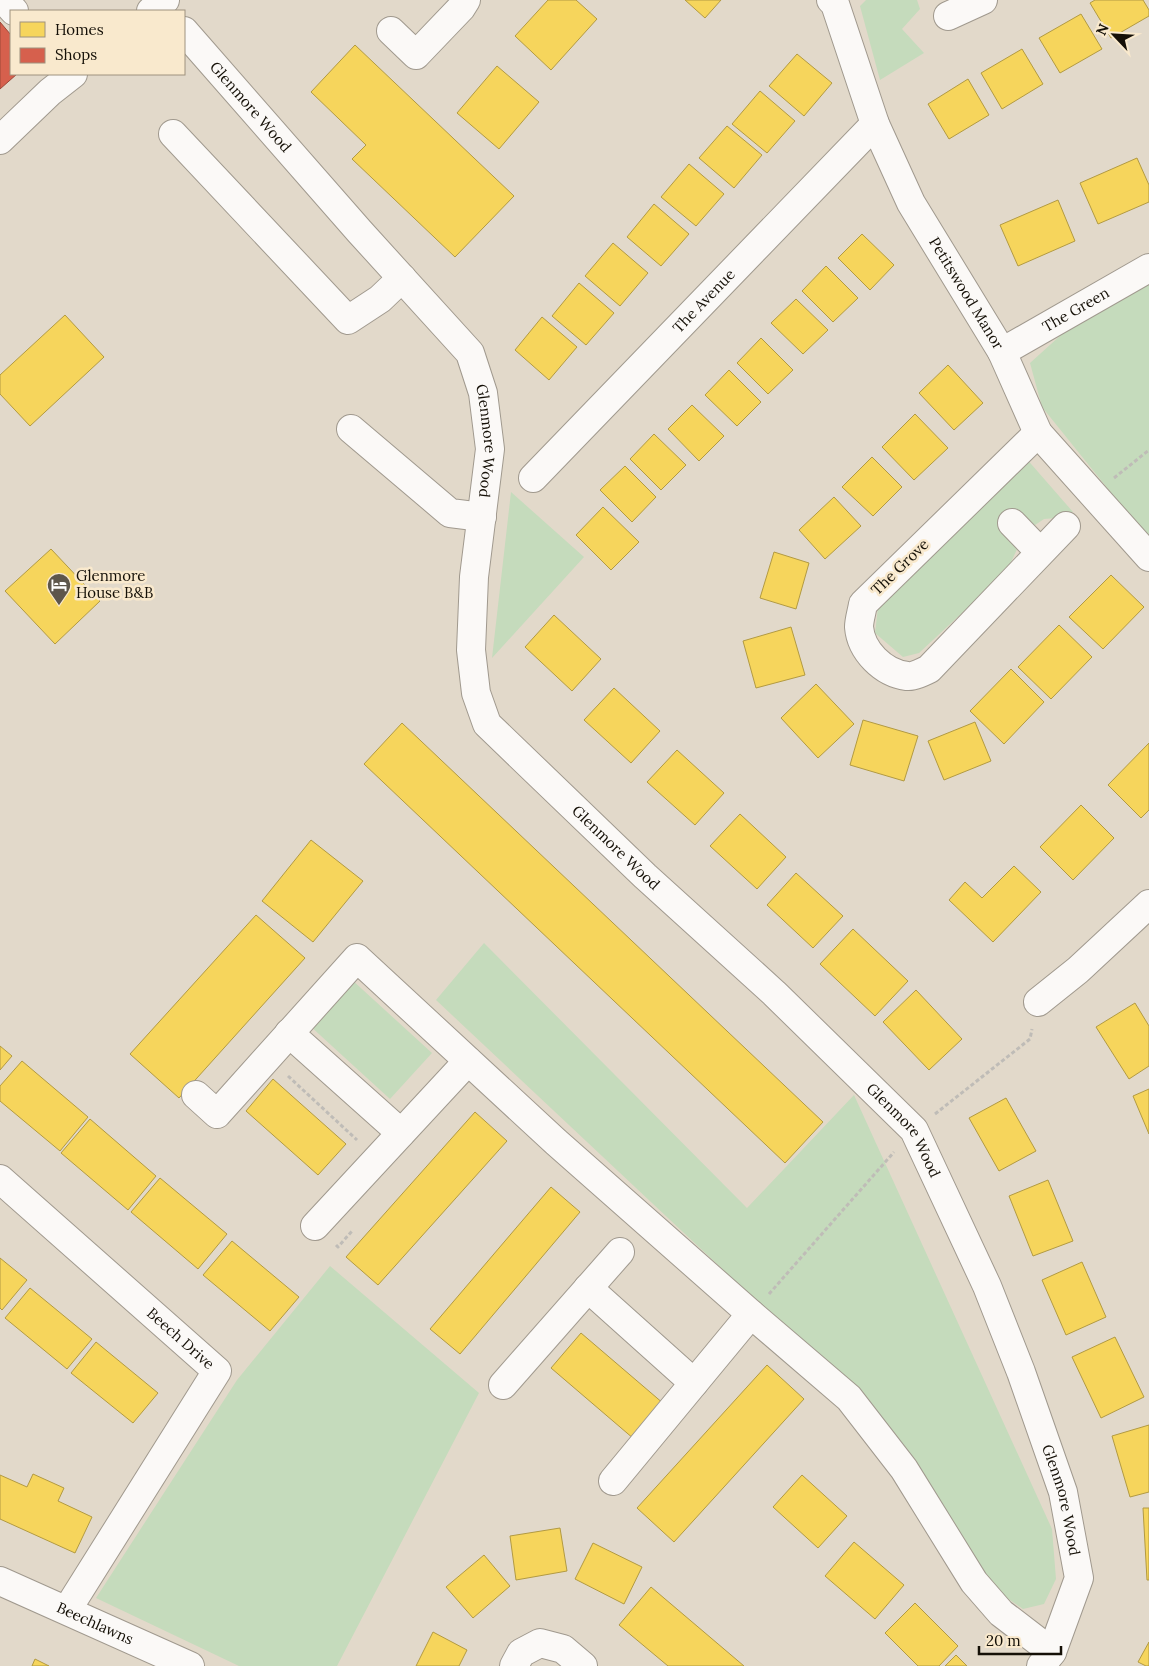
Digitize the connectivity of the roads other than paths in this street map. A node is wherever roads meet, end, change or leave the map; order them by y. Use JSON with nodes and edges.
{"nodes":[{"id":1,"x":4,"y":0,"type":"edge"},
{"id":2,"x":466,"y":0,"type":"edge"},
{"id":3,"x":983,"y":0,"type":"edge"},
{"id":4,"x":835,"y":2,"type":"edge"},
{"id":5,"x":13,"y":10,"type":"edge"},
{"id":6,"x":948,"y":16,"type":"dead end"},
{"id":7,"x":391,"y":31,"type":"dead end"},
{"id":8,"x":185,"y":32,"type":"edge"},
{"id":9,"x":72,"y":75,"type":"edge"},
{"id":10,"x":875,"y":124,"type":"junction"},
{"id":11,"x":173,"y":134,"type":"dead end"},
{"id":12,"x":0,"y":140,"type":"edge"},
{"id":13,"x":1149,"y":268,"type":"edge"},
{"id":14,"x":402,"y":278,"type":"junction"},
{"id":15,"x":1002,"y":352,"type":"junction"},
{"id":16,"x":351,"y":429,"type":"dead end"},
{"id":17,"x":1038,"y":433,"type":"junction"},
{"id":18,"x":533,"y":478,"type":"dead end"},
{"id":19,"x":482,"y":517,"type":"junction"},
{"id":20,"x":1012,"y":523,"type":"dead end"},
{"id":21,"x":1066,"y":526,"type":"dead end"},
{"id":22,"x":1040,"y":552,"type":"junction"},
{"id":23,"x":1149,"y":557,"type":"edge"},
{"id":24,"x":1149,"y":904,"type":"edge"},
{"id":25,"x":1038,"y":1002,"type":"dead end"},
{"id":26,"x":289,"y":1033,"type":"junction"},
{"id":27,"x":468,"y":1061,"type":"junction"},
{"id":28,"x":196,"y":1095,"type":"dead end"},
{"id":29,"x":401,"y":1133,"type":"junction"},
{"id":30,"x":0,"y":1179,"type":"edge"},
{"id":31,"x":315,"y":1226,"type":"road end"},
{"id":32,"x":620,"y":1252,"type":"dead end"},
{"id":33,"x":588,"y":1288,"type":"junction"},
{"id":34,"x":751,"y":1314,"type":"junction"},
{"id":35,"x":694,"y":1383,"type":"junction"},
{"id":36,"x":503,"y":1385,"type":"dead end"},
{"id":37,"x":613,"y":1481,"type":"dead end"},
{"id":38,"x":0,"y":1581,"type":"edge"},
{"id":39,"x":67,"y":1610,"type":"junction"},
{"id":40,"x":1046,"y":1659,"type":"edge"},
{"id":41,"x":190,"y":1666,"type":"edge"},
{"id":42,"x":514,"y":1666,"type":"edge"},
{"id":43,"x":583,"y":1666,"type":"edge"}],
"edges":[{"from":1,"to":5,"type":"street"},
{"from":2,"to":7,"type":"street"},
{"from":3,"to":6,"type":"street"},
{"from":4,"to":10,"type":"street","name":"Petitswood Manor"},
{"from":8,"to":14,"type":"street","name":"Glenmore Wood"},
{"from":9,"to":12,"type":"street"},
{"from":10,"to":15,"type":"street","name":"Petitswood Manor"},
{"from":10,"to":18,"type":"street","name":"The Avenue"},
{"from":11,"to":14,"type":"street"},
{"from":13,"to":15,"type":"street","name":"The Green"},
{"from":14,"to":19,"type":"street","name":"Glenmore Wood"},
{"from":15,"to":17,"type":"street","name":"Petitswood Manor"},
{"from":16,"to":19,"type":"street"},
{"from":17,"to":22,"type":"street","name":"The Grove"},
{"from":17,"to":23,"type":"street","name":"Petitswood Manor"},
{"from":19,"to":40,"type":"street","name":"Glenmore Wood"},
{"from":20,"to":22,"type":"street"},
{"from":21,"to":22,"type":"street","name":"The Grove"},
{"from":24,"to":25,"type":"street"},
{"from":26,"to":27,"type":"street"},
{"from":26,"to":28,"type":"street"},
{"from":26,"to":29,"type":"street"},
{"from":27,"to":29,"type":"street"},
{"from":27,"to":34,"type":"street"},
{"from":29,"to":31,"type":"street"},
{"from":30,"to":39,"type":"street","name":"Beech Drive"},
{"from":32,"to":33,"type":"street"},
{"from":33,"to":35,"type":"street"},
{"from":33,"to":36,"type":"street"},
{"from":34,"to":35,"type":"street"},
{"from":34,"to":40,"type":"street"},
{"from":35,"to":37,"type":"street"},
{"from":38,"to":39,"type":"street","name":"Beechlawns"},
{"from":39,"to":41,"type":"street","name":"Beechlawns"},
{"from":42,"to":43,"type":"street"}]}
